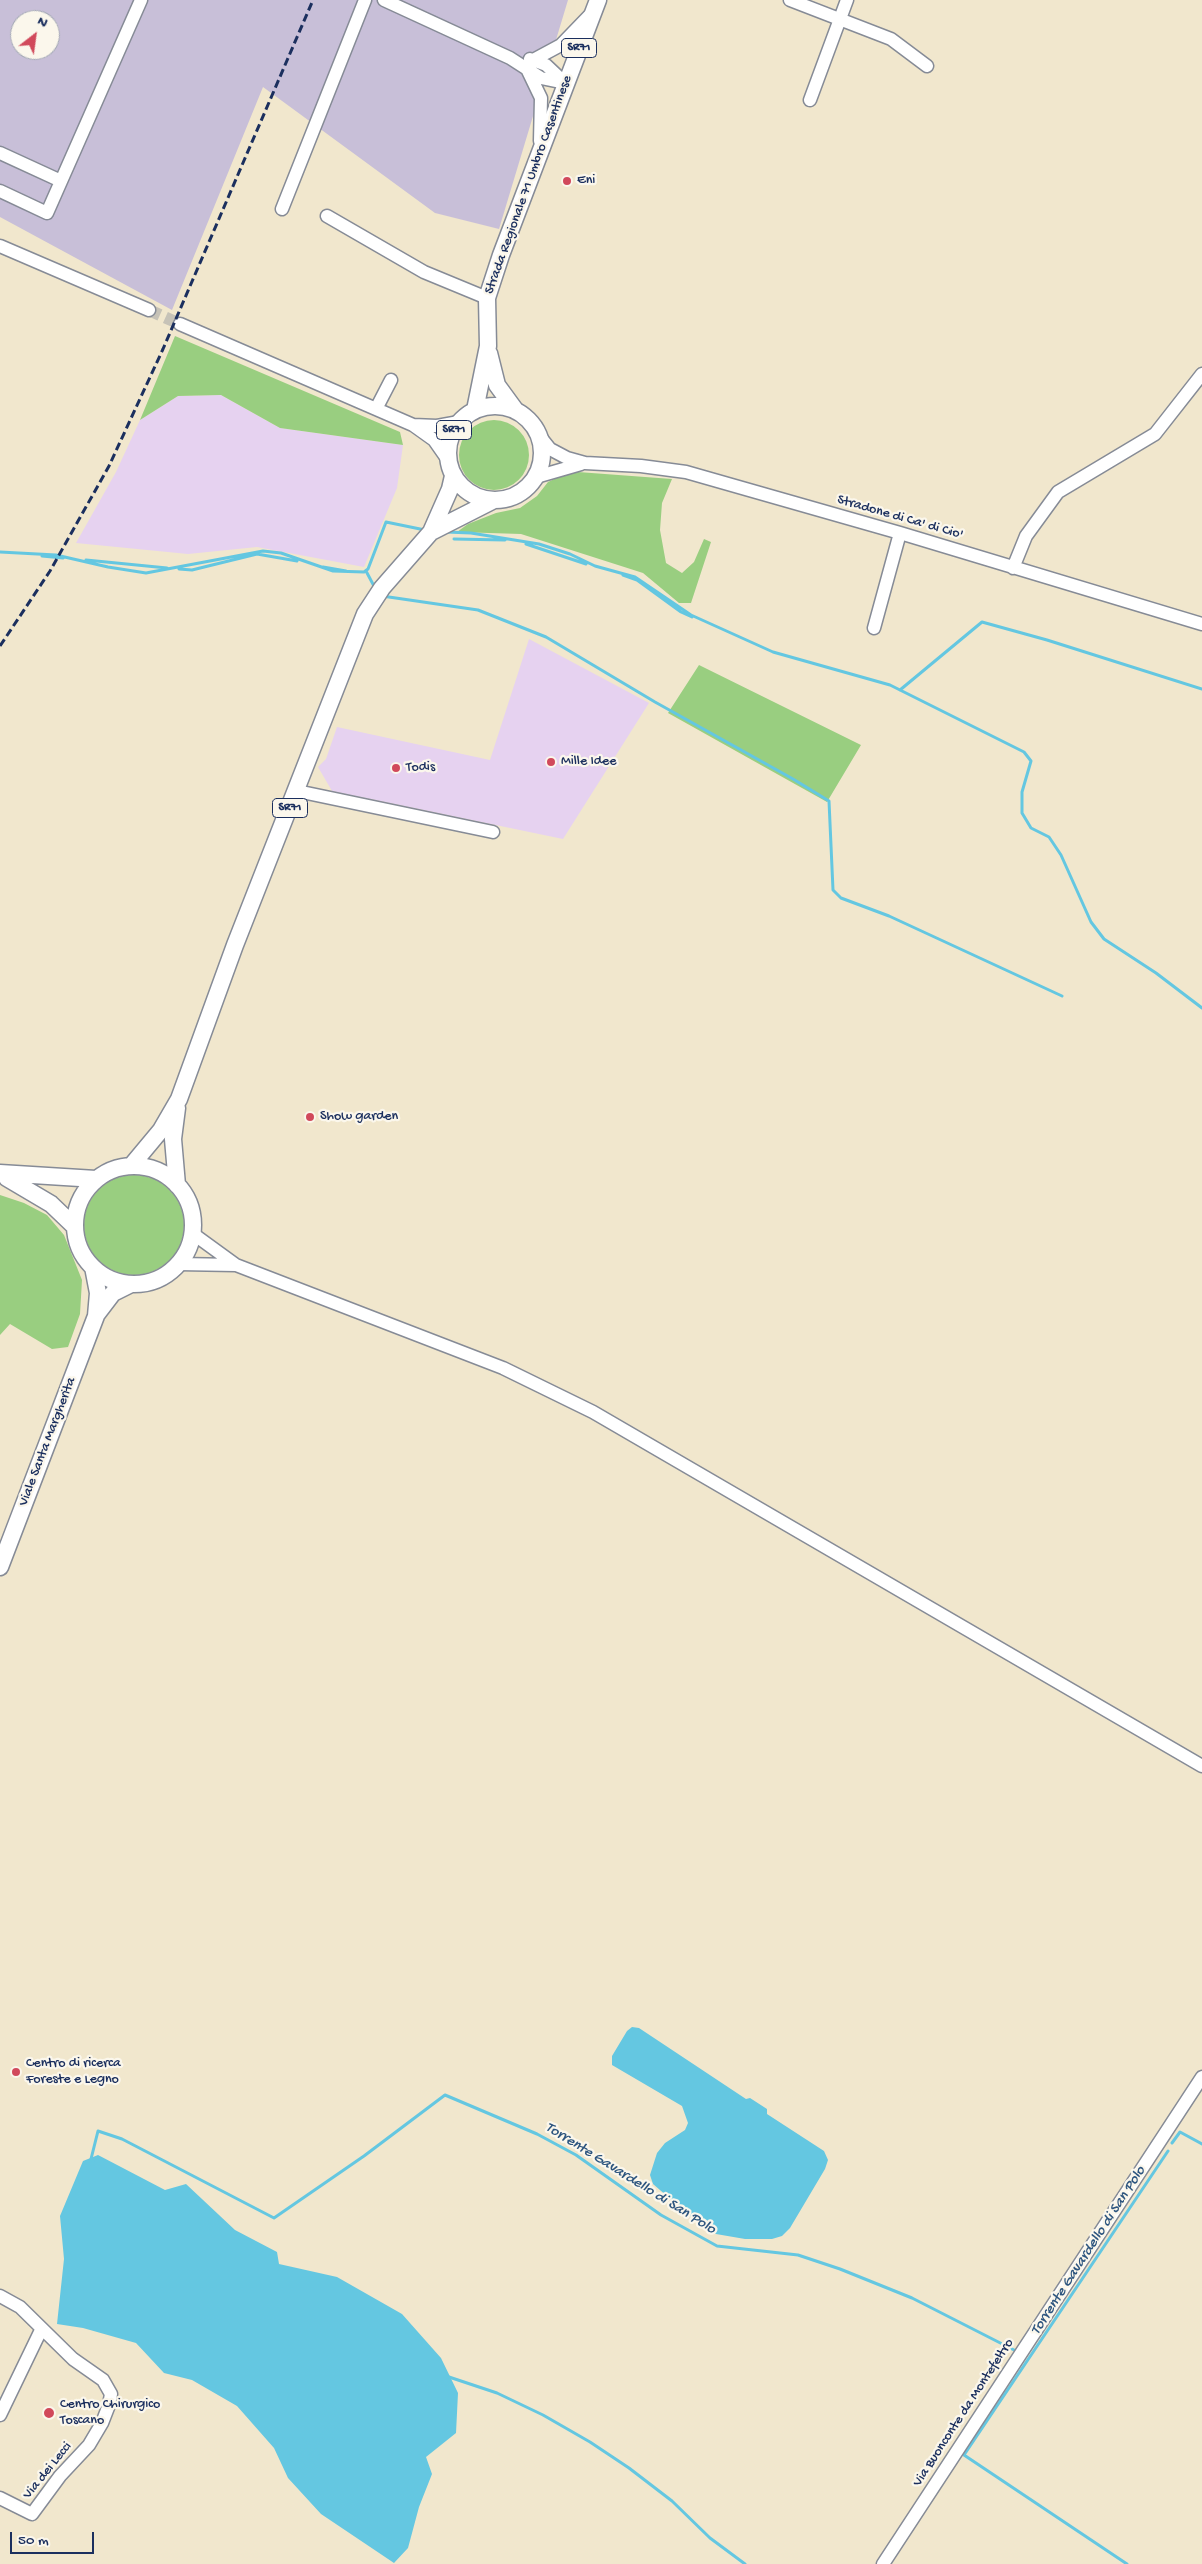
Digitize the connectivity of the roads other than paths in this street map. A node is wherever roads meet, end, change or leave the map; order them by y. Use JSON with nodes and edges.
{"nodes":[{"id":1,"x":141,"y":0,"type":"edge"},
{"id":2,"x":365,"y":0,"type":"edge"},
{"id":3,"x":384,"y":0,"type":"edge"},
{"id":4,"x":790,"y":0,"type":"edge"},
{"id":5,"x":847,"y":0,"type":"edge"},
{"id":6,"x":596,"y":6,"type":"edge"},
{"id":7,"x":841,"y":20,"type":"junction"},
{"id":8,"x":531,"y":64,"type":"junction"},
{"id":9,"x":927,"y":66,"type":"dead end"},
{"id":10,"x":565,"y":83,"type":"junction"},
{"id":11,"x":810,"y":100,"type":"dead end"},
{"id":12,"x":0,"y":153,"type":"edge"},
{"id":13,"x":538,"y":157,"type":"junction"},
{"id":14,"x":61,"y":181,"type":"junction"},
{"id":15,"x":0,"y":191,"type":"edge"},
{"id":16,"x":282,"y":209,"type":"dead end"},
{"id":17,"x":327,"y":216,"type":"dead end"},
{"id":18,"x":0,"y":246,"type":"edge"},
{"id":19,"x":487,"y":298,"type":"junction"},
{"id":20,"x":149,"y":310,"type":"tunnel mouth"},
{"id":21,"x":180,"y":324,"type":"tunnel mouth"},
{"id":22,"x":488,"y":346,"type":"junction"},
{"id":23,"x":1202,"y":374,"type":"edge"},
{"id":24,"x":391,"y":380,"type":"dead end"},
{"id":25,"x":376,"y":410,"type":"junction"},
{"id":26,"x":475,"y":410,"type":"junction"},
{"id":27,"x":516,"y":411,"type":"junction"},
{"id":28,"x":459,"y":422,"type":"junction"},
{"id":29,"x":413,"y":425,"type":"junction"},
{"id":30,"x":538,"y":434,"type":"junction"},
{"id":31,"x":448,"y":460,"type":"junction"},
{"id":32,"x":586,"y":463,"type":"junction"},
{"id":33,"x":453,"y":476,"type":"junction"},
{"id":34,"x":536,"y":477,"type":"junction"},
{"id":35,"x":492,"y":501,"type":"junction"},
{"id":36,"x":431,"y":532,"type":"junction"},
{"id":37,"x":900,"y":533,"type":"junction"},
{"id":38,"x":1013,"y":568,"type":"junction"},
{"id":39,"x":1202,"y":624,"type":"edge"},
{"id":40,"x":874,"y":628,"type":"dead end"},
{"id":41,"x":297,"y":791,"type":"junction"},
{"id":42,"x":493,"y":832,"type":"dead end"},
{"id":43,"x":179,"y":1099,"type":"junction"},
{"id":44,"x":131,"y":1166,"type":"junction"},
{"id":45,"x":0,"y":1174,"type":"edge"},
{"id":46,"x":96,"y":1179,"type":"junction"},
{"id":47,"x":177,"y":1185,"type":"junction"},
{"id":48,"x":75,"y":1226,"type":"junction"},
{"id":49,"x":192,"y":1233,"type":"junction"},
{"id":50,"x":178,"y":1264,"type":"junction"},
{"id":51,"x":236,"y":1265,"type":"junction"},
{"id":52,"x":93,"y":1267,"type":"junction"},
{"id":53,"x":131,"y":1284,"type":"junction"},
{"id":54,"x":96,"y":1316,"type":"junction"},
{"id":55,"x":0,"y":1567,"type":"edge"},
{"id":56,"x":1202,"y":1766,"type":"edge"},
{"id":57,"x":1202,"y":2077,"type":"edge"},
{"id":58,"x":0,"y":2296,"type":"edge"},
{"id":59,"x":41,"y":2330,"type":"junction"},
{"id":60,"x":0,"y":2415,"type":"edge"},
{"id":61,"x":0,"y":2498,"type":"edge"},
{"id":62,"x":883,"y":2564,"type":"edge"}],
"edges":[{"from":1,"to":14,"type":"street"},
{"from":2,"to":16,"type":"street"},
{"from":3,"to":8,"type":"street"},
{"from":4,"to":7,"type":"street"},
{"from":5,"to":7,"type":"street"},
{"from":6,"to":8,"type":"street"},
{"from":6,"to":10,"type":"main road","name":"Strada Regionale 71 Umbro Casentinese","number":"SR71"},
{"from":7,"to":9,"type":"street"},
{"from":7,"to":11,"type":"street"},
{"from":8,"to":10,"type":"street"},
{"from":8,"to":13,"type":"street"},
{"from":10,"to":13,"type":"main road","name":"Strada Regionale 71 Umbro Casentinese","number":"SR71"},
{"from":12,"to":14,"type":"street"},
{"from":13,"to":19,"type":"main road","name":"Strada Regionale 71 Umbro Casentinese","number":"SR71"},
{"from":14,"to":15,"type":"street"},
{"from":17,"to":19,"type":"street"},
{"from":18,"to":20,"type":"street"},
{"from":19,"to":22,"type":"main road","name":"Strada Regionale 71 Umbro Casentinese","number":"SR71"},
{"from":21,"to":25,"type":"street"},
{"from":22,"to":26,"type":"main road","name":"Strada Regionale 71 Umbro Casentinese","number":"SR71"},
{"from":22,"to":27,"type":"main road","name":"Strada Regionale 71 Umbro Casentinese","number":"SR71"},
{"from":23,"to":38,"type":"street"},
{"from":24,"to":25,"type":"street"},
{"from":25,"to":29,"type":"street"},
{"from":26,"to":27,"type":"main road","number":"SR71"},
{"from":26,"to":28,"type":"main road","number":"SR71"},
{"from":27,"to":30,"type":"main road","number":"SR71"},
{"from":28,"to":29,"type":"street"},
{"from":28,"to":31,"type":"main road","number":"SR71"},
{"from":29,"to":31,"type":"street"},
{"from":30,"to":32,"type":"street"},
{"from":30,"to":34,"type":"main road"},
{"from":31,"to":33,"type":"main road","number":"SR71"},
{"from":32,"to":34,"type":"street"},
{"from":32,"to":37,"type":"street","name":"Stradone di Ca' di Cio'"},
{"from":33,"to":35,"type":"main road","number":"SR71"},
{"from":33,"to":36,"type":"main road","number":"SR71"},
{"from":34,"to":35,"type":"main road","number":"SR71"},
{"from":35,"to":36,"type":"main road","number":"SR71"},
{"from":36,"to":41,"type":"main road","number":"SR71"},
{"from":37,"to":38,"type":"street","name":"Stradone di Ca' di Cio'"},
{"from":37,"to":40,"type":"street"},
{"from":38,"to":39,"type":"street","name":"Stradone di Ca' di Cio'"},
{"from":41,"to":42,"type":"street"},
{"from":41,"to":43,"type":"main road","number":"SR71"},
{"from":43,"to":44,"type":"main road","number":"SR71"},
{"from":43,"to":47,"type":"main road","number":"SR71"},
{"from":44,"to":46,"type":"main road","number":"SR71"},
{"from":44,"to":47,"type":"main road","number":"SR71"},
{"from":45,"to":46,"type":"main road"},
{"from":45,"to":48,"type":"main road"},
{"from":46,"to":48,"type":"main road","number":"SR71"},
{"from":47,"to":49,"type":"main road","number":"SR71"},
{"from":48,"to":52,"type":"main road","number":"SR71"},
{"from":49,"to":50,"type":"main road","number":"SR71"},
{"from":49,"to":51,"type":"street"},
{"from":50,"to":51,"type":"street"},
{"from":50,"to":53,"type":"main road","number":"SR71"},
{"from":51,"to":56,"type":"street"},
{"from":52,"to":53,"type":"main road","number":"SR71"},
{"from":52,"to":54,"type":"main road","name":"Viale Santa Margherita"},
{"from":53,"to":54,"type":"main road","name":"Viale Santa Margherita"},
{"from":54,"to":55,"type":"main road","name":"Viale Santa Margherita"},
{"from":57,"to":62,"type":"street","name":"Via Buonconte da Montefeltro"},
{"from":58,"to":59,"type":"street","name":"Via dei Lecci"},
{"from":59,"to":60,"type":"street"},
{"from":59,"to":61,"type":"street","name":"Via dei Lecci"}]}
